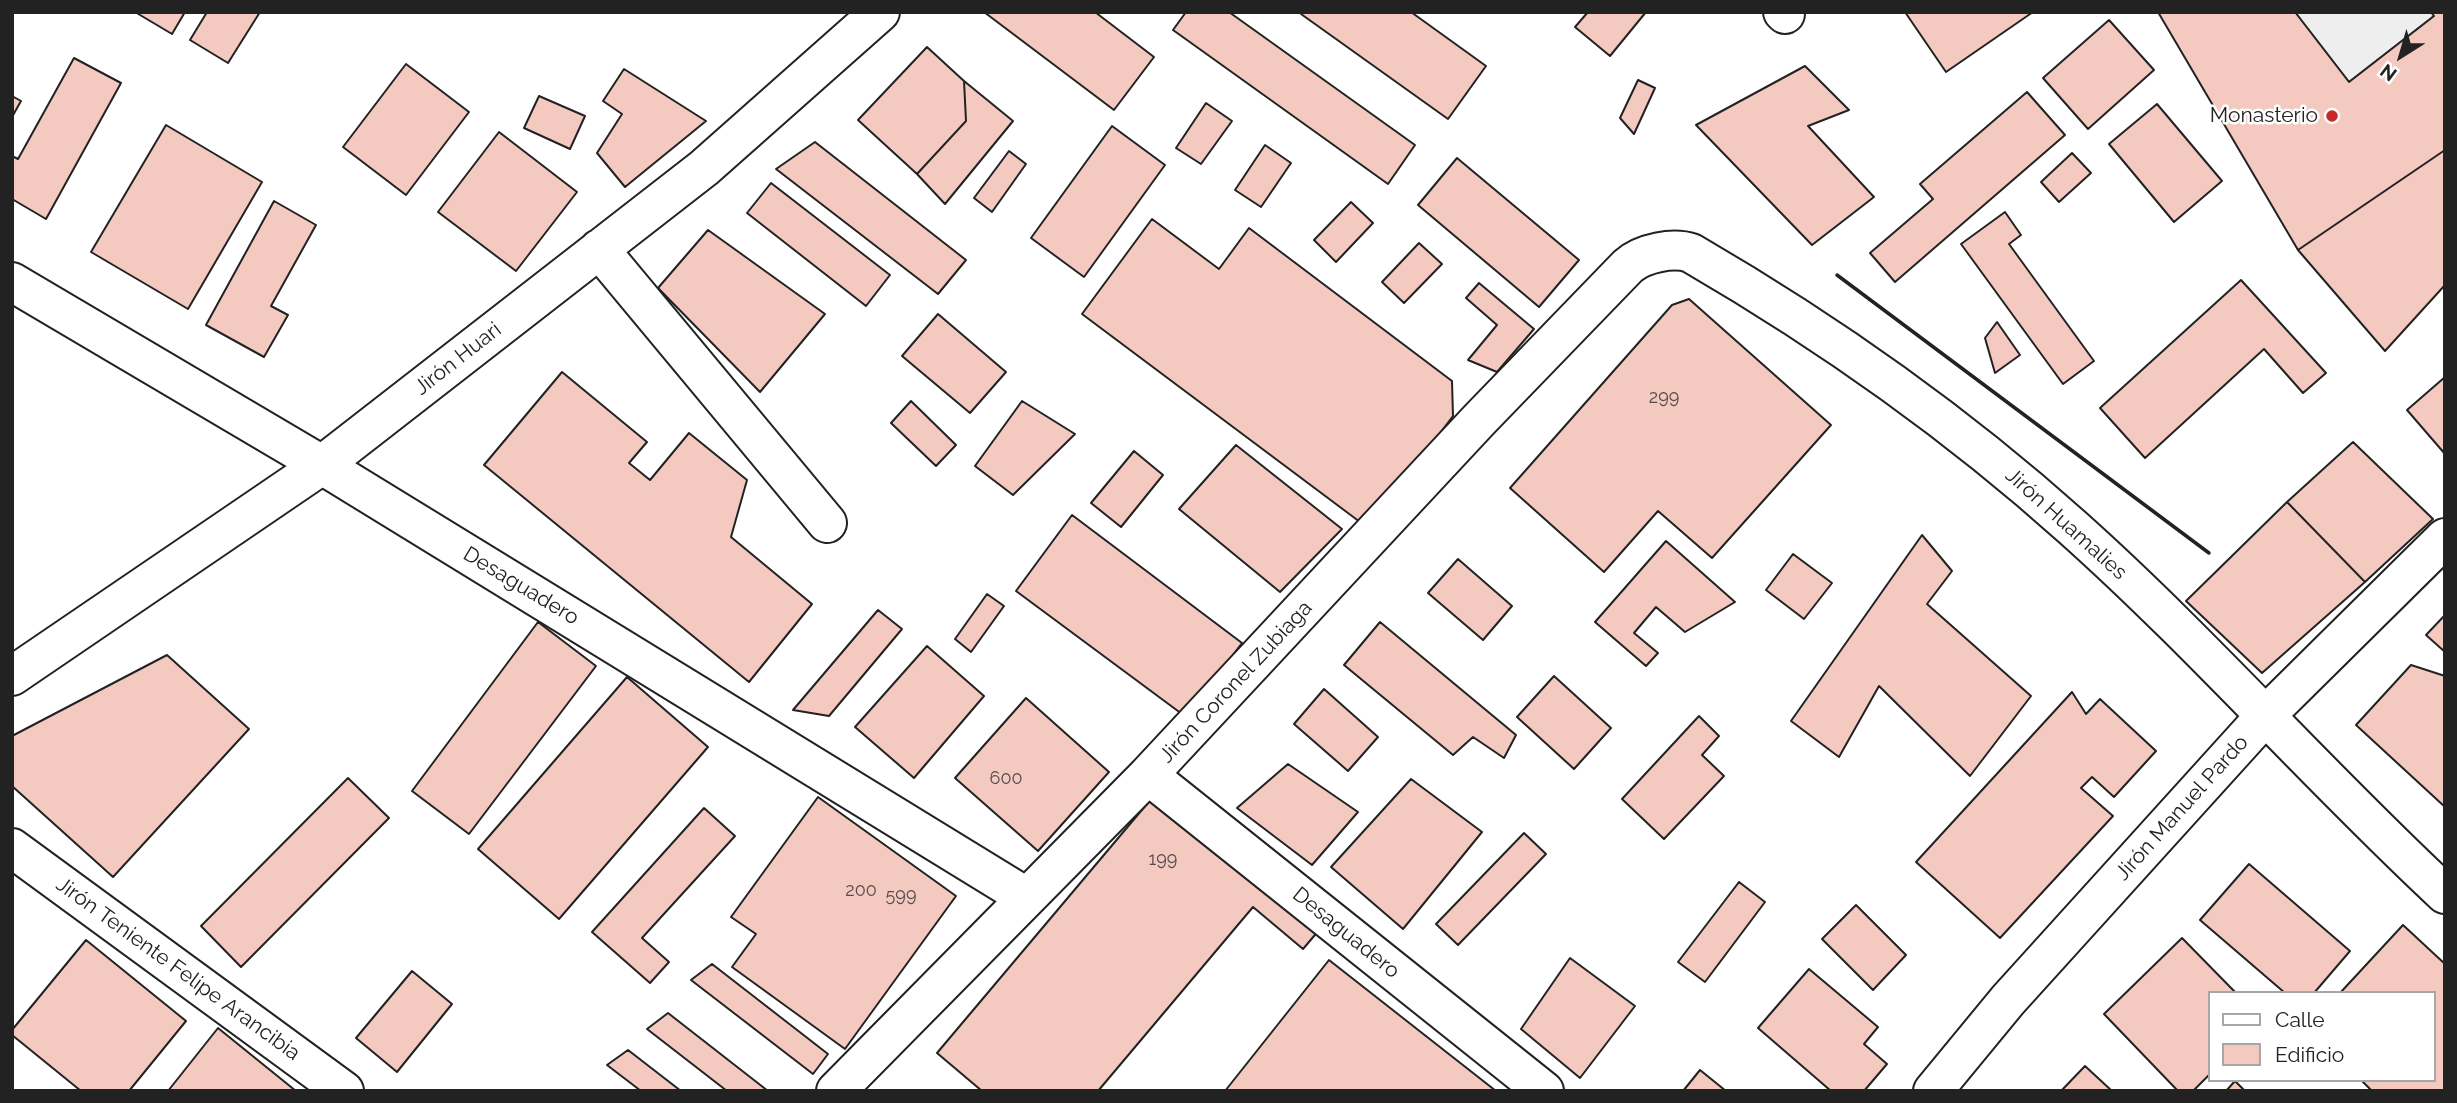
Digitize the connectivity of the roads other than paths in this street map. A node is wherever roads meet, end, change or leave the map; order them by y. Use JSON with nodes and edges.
{"nodes":[{"id":1,"x":880,"y":12,"type":"edge"},
{"id":2,"x":599,"y":249,"type":"junction"},
{"id":3,"x":1628,"y":266,"type":"joint"},
{"id":4,"x":12,"y":282,"type":"edge"},
{"id":5,"x":322,"y":465,"type":"junction"},
{"id":6,"x":827,"y":523,"type":"dead end"},
{"id":7,"x":2445,"y":538,"type":"edge"},
{"id":8,"x":12,"y":676,"type":"edge"},
{"id":9,"x":2267,"y":714,"type":"junction"},
{"id":10,"x":1148,"y":775,"type":"junction"},
{"id":11,"x":12,"y":848,"type":"edge"},
{"id":12,"x":2445,"y":894,"type":"edge"},
{"id":13,"x":1026,"y":897,"type":"junction"},
{"id":14,"x":344,"y":1091,"type":"edge"},
{"id":15,"x":836,"y":1091,"type":"edge"},
{"id":16,"x":1544,"y":1091,"type":"edge"},
{"id":17,"x":1933,"y":1091,"type":"edge"}],
"edges":[{"from":1,"to":2,"type":"street","name":"Jirón Huari"},
{"from":2,"to":5,"type":"street","name":"Jirón Huari"},
{"from":2,"to":6,"type":"street"},
{"from":3,"to":9,"type":"street","name":"Jirón Huamalies"},
{"from":3,"to":10,"type":"street","name":"Jirón Coronel Zubiaga"},
{"from":4,"to":5,"type":"street","name":"Desaguadero"},
{"from":5,"to":8,"type":"street","name":"Jirón Huari"},
{"from":5,"to":13,"type":"street","name":"Desaguadero"},
{"from":7,"to":9,"type":"street","name":"Jirón Manuel Pardo"},
{"from":9,"to":12,"type":"street","name":"Jirón Huamalies"},
{"from":9,"to":17,"type":"street","name":"Jirón Manuel Pardo"},
{"from":10,"to":13,"type":"street","name":"Jirón Coronel Zubiaga"},
{"from":10,"to":16,"type":"street","name":"Desaguadero"},
{"from":11,"to":14,"type":"street","name":"Jirón Teniente Felipe Arancibia"},
{"from":13,"to":15,"type":"street","name":"Jirón Coronel Zubiaga"}]}
